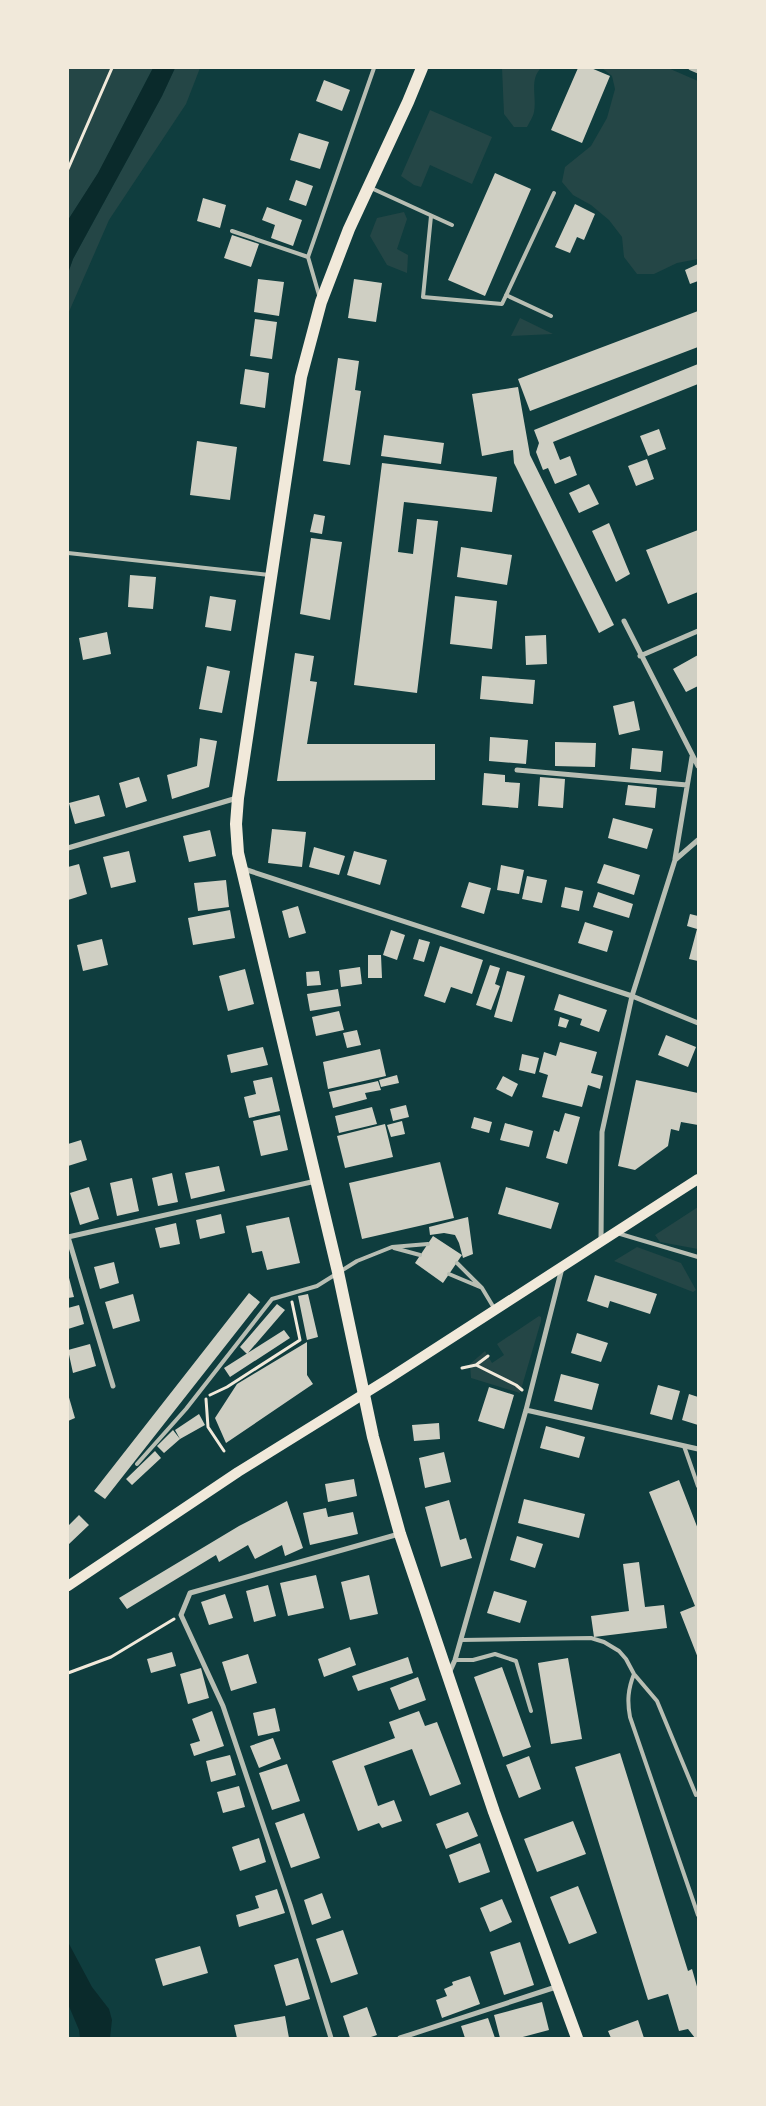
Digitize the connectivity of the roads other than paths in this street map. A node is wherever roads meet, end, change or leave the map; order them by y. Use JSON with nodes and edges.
{"nodes":[{"id":1,"x":374,"y":68,"type":"edge"},
{"id":2,"x":422,"y":68,"type":"edge"},
{"id":3,"x":691,"y":68,"type":"edge"},
{"id":4,"x":698,"y":71,"type":"edge"},
{"id":5,"x":369,"y":187,"type":"junction"},
{"id":6,"x":554,"y":193,"type":"dead end"},
{"id":7,"x":431,"y":216,"type":"junction"},
{"id":8,"x":452,"y":225,"type":"dead end"},
{"id":9,"x":232,"y":231,"type":"dead end"},
{"id":10,"x":308,"y":257,"type":"junction"},
{"id":11,"x":506,"y":295,"type":"junction"},
{"id":12,"x":321,"y":302,"type":"junction"},
{"id":13,"x":551,"y":316,"type":"dead end"},
{"id":14,"x":68,"y":553,"type":"edge"},
{"id":15,"x":271,"y":575,"type":"junction"},
{"id":16,"x":624,"y":621,"type":"dead end"},
{"id":17,"x":698,"y":631,"type":"edge"},
{"id":18,"x":640,"y":656,"type":"junction"},
{"id":19,"x":692,"y":757,"type":"junction"},
{"id":20,"x":698,"y":766,"type":"edge"},
{"id":21,"x":517,"y":770,"type":"dead end"},
{"id":22,"x":687,"y":785,"type":"junction"},
{"id":23,"x":238,"y":798,"type":"junction"},
{"id":24,"x":698,"y":840,"type":"edge"},
{"id":25,"x":68,"y":848,"type":"edge"},
{"id":26,"x":675,"y":860,"type":"junction"},
{"id":27,"x":241,"y":868,"type":"junction"},
{"id":28,"x":632,"y":996,"type":"junction"},
{"id":29,"x":698,"y":1023,"type":"edge"},
{"id":30,"x":698,"y":1179,"type":"edge"},
{"id":31,"x":316,"y":1181,"type":"junction"},
{"id":32,"x":616,"y":1232,"type":"junction"},
{"id":33,"x":68,"y":1237,"type":"edge"},
{"id":34,"x":601,"y":1242,"type":"junction"},
{"id":35,"x":428,"y":1244,"type":"dead end"},
{"id":36,"x":392,"y":1247,"type":"junction"},
{"id":37,"x":420,"y":1255,"type":"dead end"},
{"id":38,"x":698,"y":1257,"type":"edge"},
{"id":39,"x":456,"y":1263,"type":"dead end"},
{"id":40,"x":562,"y":1267,"type":"junction"},
{"id":41,"x":338,"y":1272,"type":"junction"},
{"id":42,"x":449,"y":1274,"type":"dead end"},
{"id":43,"x":482,"y":1288,"type":"junction"},
{"id":44,"x":495,"y":1310,"type":"junction"},
{"id":45,"x":113,"y":1386,"type":"dead end"},
{"id":46,"x":364,"y":1394,"type":"junction"},
{"id":47,"x":526,"y":1410,"type":"junction"},
{"id":48,"x":684,"y":1446,"type":"junction"},
{"id":49,"x":698,"y":1449,"type":"edge"},
{"id":50,"x":137,"y":1464,"type":"dead end"},
{"id":51,"x":698,"y":1486,"type":"edge"},
{"id":52,"x":400,"y":1534,"type":"junction"},
{"id":53,"x":68,"y":1586,"type":"edge"},
{"id":54,"x":460,"y":1640,"type":"junction"},
{"id":55,"x":455,"y":1660,"type":"junction"},
{"id":56,"x":634,"y":1674,"type":"junction"},
{"id":57,"x":447,"y":1676,"type":"junction"},
{"id":58,"x":531,"y":1711,"type":"dead end"},
{"id":59,"x":696,"y":1795,"type":"dead end"},
{"id":60,"x":698,"y":1915,"type":"edge"},
{"id":61,"x":559,"y":1986,"type":"junction"},
{"id":62,"x":331,"y":2038,"type":"edge"},
{"id":63,"x":400,"y":2038,"type":"edge"},
{"id":64,"x":577,"y":2038,"type":"edge"}],
"edges":[{"from":1,"to":10,"type":"lane"},
{"from":2,"to":5,"type":"main road"},
{"from":3,"to":4,"type":"street"},
{"from":5,"to":7,"type":"lane"},
{"from":5,"to":12,"type":"main road"},
{"from":6,"to":11,"type":"lane"},
{"from":7,"to":8,"type":"lane"},
{"from":7,"to":11,"type":"lane"},
{"from":9,"to":10,"type":"lane"},
{"from":10,"to":12,"type":"lane"},
{"from":11,"to":13,"type":"lane"},
{"from":12,"to":15,"type":"main road"},
{"from":14,"to":15,"type":"lane"},
{"from":15,"to":23,"type":"main road"},
{"from":16,"to":18,"type":"street"},
{"from":17,"to":18,"type":"street"},
{"from":18,"to":19,"type":"street"},
{"from":19,"to":20,"type":"street"},
{"from":19,"to":22,"type":"street"},
{"from":21,"to":22,"type":"street"},
{"from":22,"to":26,"type":"street"},
{"from":23,"to":25,"type":"street"},
{"from":23,"to":27,"type":"main road"},
{"from":24,"to":26,"type":"street"},
{"from":26,"to":28,"type":"street"},
{"from":27,"to":28,"type":"street"},
{"from":27,"to":31,"type":"main road"},
{"from":28,"to":29,"type":"street"},
{"from":28,"to":34,"type":"street"},
{"from":30,"to":32,"type":"main road"},
{"from":31,"to":33,"type":"street"},
{"from":31,"to":41,"type":"main road"},
{"from":32,"to":34,"type":"main road"},
{"from":32,"to":38,"type":"lane"},
{"from":33,"to":45,"type":"street"},
{"from":34,"to":40,"type":"main road"},
{"from":35,"to":36,"type":"lane"},
{"from":36,"to":37,"type":"lane"},
{"from":36,"to":41,"type":"lane"},
{"from":39,"to":43,"type":"lane"},
{"from":40,"to":44,"type":"main road"},
{"from":40,"to":47,"type":"street"},
{"from":41,"to":46,"type":"main road"},
{"from":41,"to":50,"type":"lane"},
{"from":42,"to":43,"type":"lane"},
{"from":43,"to":44,"type":"lane"},
{"from":44,"to":46,"type":"main road"},
{"from":46,"to":52,"type":"main road"},
{"from":46,"to":53,"type":"main road"},
{"from":47,"to":48,"type":"street"},
{"from":47,"to":54,"type":"street"},
{"from":48,"to":49,"type":"street"},
{"from":48,"to":51,"type":"lane"},
{"from":52,"to":57,"type":"main road"},
{"from":52,"to":62,"type":"street"},
{"from":54,"to":55,"type":"street"},
{"from":54,"to":56,"type":"lane"},
{"from":55,"to":57,"type":"street"},
{"from":55,"to":58,"type":"lane"},
{"from":56,"to":59,"type":"lane"},
{"from":56,"to":60,"type":"lane"},
{"from":57,"to":61,"type":"main road"},
{"from":61,"to":63,"type":"street"},
{"from":61,"to":64,"type":"main road"}]}
